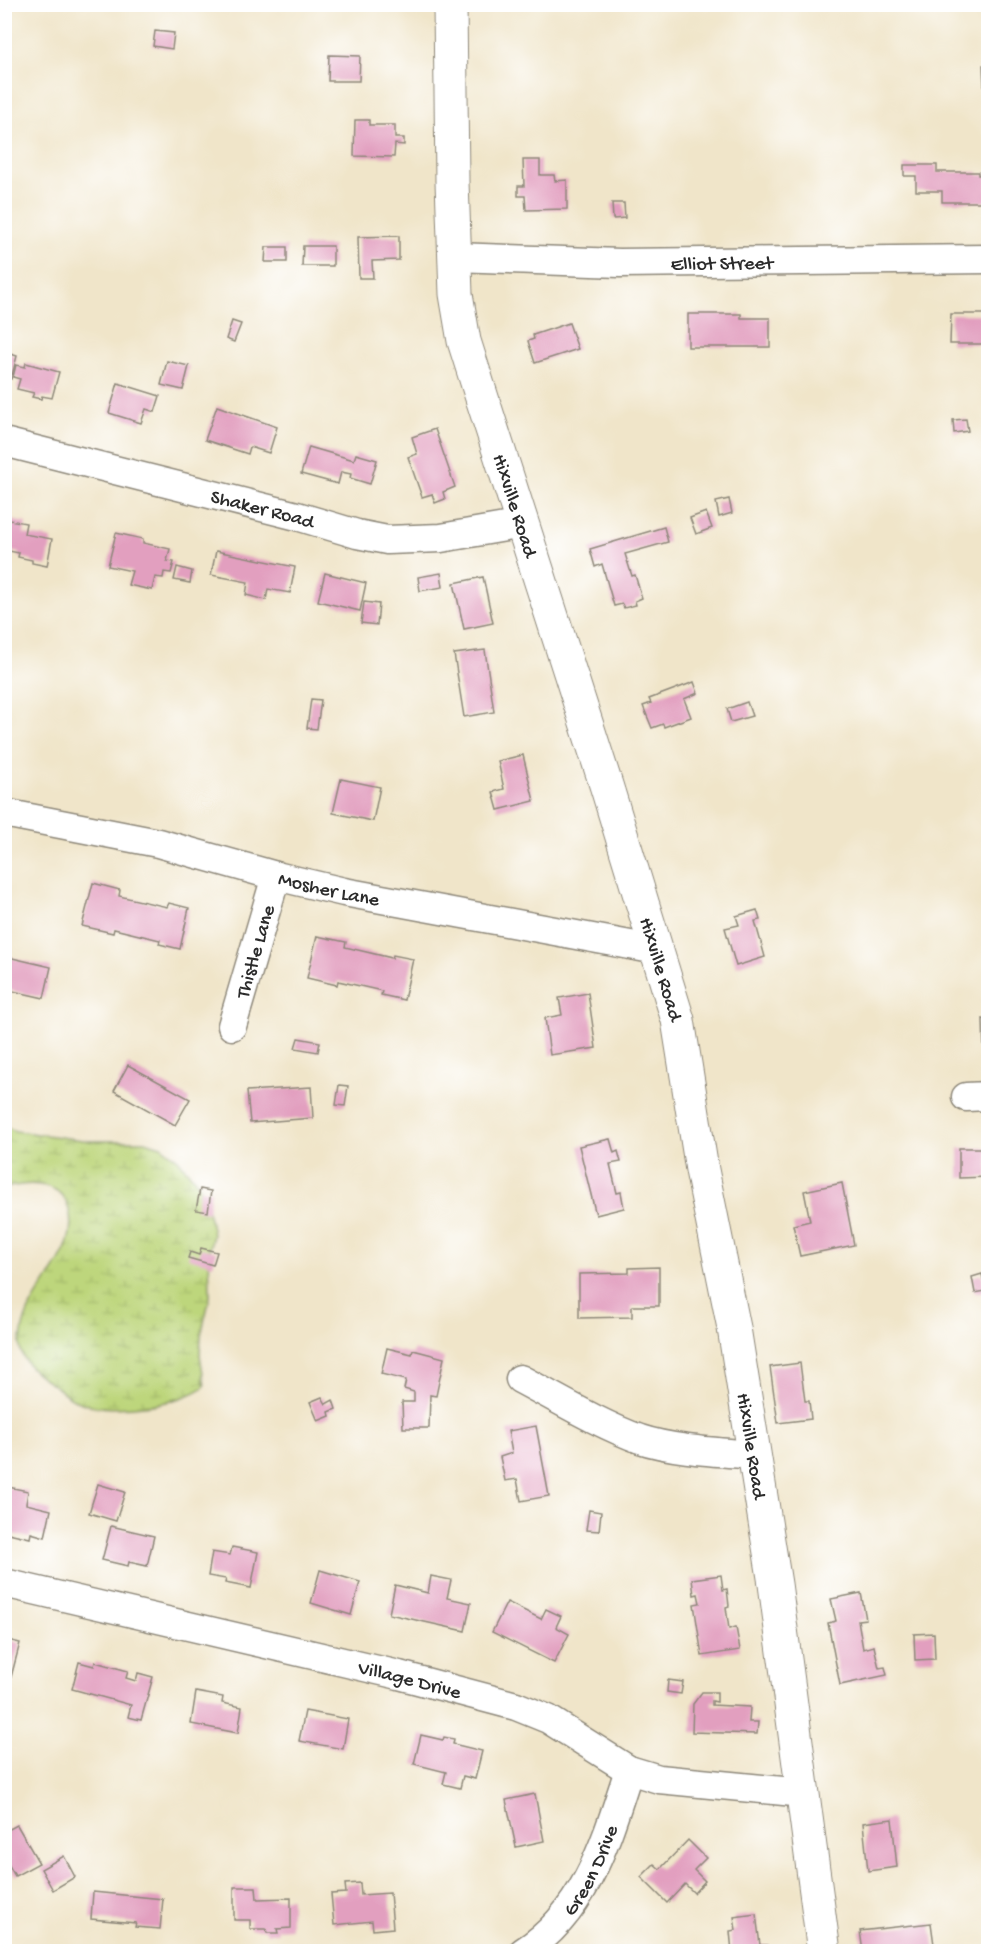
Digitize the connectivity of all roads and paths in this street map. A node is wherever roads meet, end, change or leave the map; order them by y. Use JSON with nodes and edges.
{"nodes":[{"id":1,"x":450,"y":4,"type":"edge"},
{"id":2,"x":455,"y":257,"type":"junction"},
{"id":3,"x":988,"y":259,"type":"edge"},
{"id":4,"x":4,"y":442,"type":"edge"},
{"id":5,"x":523,"y":524,"type":"junction"},
{"id":6,"x":4,"y":813,"type":"edge"},
{"id":7,"x":276,"y":876,"type":"junction"},
{"id":8,"x":657,"y":950,"type":"junction"},
{"id":9,"x":232,"y":1026,"type":"dead end"},
{"id":10,"x":520,"y":1379,"type":"dead end"},
{"id":11,"x":754,"y":1455,"type":"junction"},
{"id":12,"x":4,"y":1583,"type":"edge"},
{"id":13,"x":629,"y":1770,"type":"junction"},
{"id":14,"x":804,"y":1793,"type":"junction"},
{"id":15,"x":523,"y":1952,"type":"edge"},
{"id":16,"x":824,"y":1952,"type":"edge"}],
"edges":[{"from":1,"to":2,"type":"street","name":"Hixville Road"},
{"from":2,"to":3,"type":"street","name":"Elliot Street"},
{"from":2,"to":5,"type":"street","name":"Hixville Road"},
{"from":4,"to":5,"type":"street","name":"Shaker Road"},
{"from":5,"to":8,"type":"street","name":"Hixville Road"},
{"from":6,"to":7,"type":"street","name":"Mosher Lane"},
{"from":7,"to":8,"type":"street","name":"Mosher Lane"},
{"from":7,"to":9,"type":"street","name":"Thistle Lane"},
{"from":8,"to":11,"type":"street","name":"Hixville Road"},
{"from":10,"to":11,"type":"street"},
{"from":11,"to":14,"type":"street","name":"Hixville Road"},
{"from":12,"to":13,"type":"street","name":"Village Drive"},
{"from":13,"to":14,"type":"street","name":"Village Drive"},
{"from":13,"to":15,"type":"street","name":"Green Drive"},
{"from":14,"to":16,"type":"street","name":"Hixville Road"}]}
